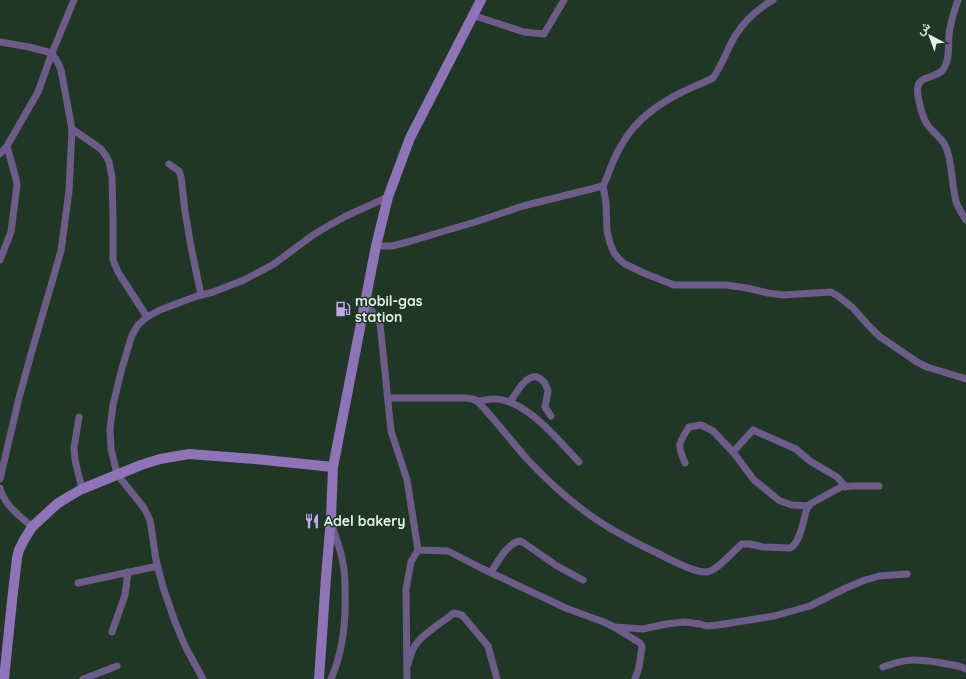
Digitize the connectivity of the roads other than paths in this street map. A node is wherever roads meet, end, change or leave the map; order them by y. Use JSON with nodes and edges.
{"nodes":[{"id":1,"x":74,"y":0,"type":"edge"},
{"id":2,"x":481,"y":0,"type":"edge"},
{"id":3,"x":564,"y":0,"type":"edge"},
{"id":4,"x":773,"y":0,"type":"edge"},
{"id":5,"x":958,"y":0,"type":"edge"},
{"id":6,"x":472,"y":15,"type":"junction"},
{"id":7,"x":0,"y":42,"type":"edge"},
{"id":8,"x":52,"y":53,"type":"junction"},
{"id":9,"x":72,"y":129,"type":"junction"},
{"id":10,"x":7,"y":146,"type":"junction"},
{"id":11,"x":0,"y":154,"type":"edge"},
{"id":12,"x":169,"y":164,"type":"dead end"},
{"id":13,"x":603,"y":186,"type":"junction"},
{"id":14,"x":388,"y":197,"type":"junction"},
{"id":15,"x":966,"y":220,"type":"edge"},
{"id":16,"x":376,"y":246,"type":"junction"},
{"id":17,"x":0,"y":260,"type":"edge"},
{"id":18,"x":201,"y":295,"type":"junction"},
{"id":19,"x":365,"y":301,"type":"junction"},
{"id":20,"x":147,"y":317,"type":"junction"},
{"id":21,"x":966,"y":379,"type":"edge"},
{"id":22,"x":388,"y":398,"type":"junction"},
{"id":23,"x":477,"y":401,"type":"junction"},
{"id":24,"x":510,"y":402,"type":"junction"},
{"id":25,"x":551,"y":416,"type":"dead end"},
{"id":26,"x":79,"y":417,"type":"dead end"},
{"id":27,"x":733,"y":452,"type":"junction"},
{"id":28,"x":579,"y":462,"type":"dead end"},
{"id":29,"x":685,"y":464,"type":"dead end"},
{"id":30,"x":332,"y":467,"type":"junction"},
{"id":31,"x":117,"y":474,"type":"junction"},
{"id":32,"x":0,"y":479,"type":"edge"},
{"id":33,"x":879,"y":486,"type":"dead end"},
{"id":34,"x":846,"y":487,"type":"junction"},
{"id":35,"x":0,"y":488,"type":"edge"},
{"id":36,"x":82,"y":489,"type":"junction"},
{"id":37,"x":809,"y":506,"type":"junction"},
{"id":38,"x":331,"y":518,"type":"junction"},
{"id":39,"x":32,"y":527,"type":"junction"},
{"id":40,"x":418,"y":550,"type":"junction"},
{"id":41,"x":158,"y":566,"type":"junction"},
{"id":42,"x":128,"y":572,"type":"junction"},
{"id":43,"x":490,"y":572,"type":"junction"},
{"id":44,"x":907,"y":574,"type":"dead end"},
{"id":45,"x":583,"y":580,"type":"dead end"},
{"id":46,"x":78,"y":583,"type":"dead end"},
{"id":47,"x":614,"y":627,"type":"junction"},
{"id":48,"x":112,"y":632,"type":"dead end"},
{"id":49,"x":117,"y":666,"type":"dead end"},
{"id":50,"x":883,"y":667,"type":"dead end"},
{"id":51,"x":966,"y":669,"type":"edge"},
{"id":52,"x":406,"y":671,"type":"junction"},
{"id":53,"x":4,"y":679,"type":"edge"},
{"id":54,"x":83,"y":679,"type":"edge"},
{"id":55,"x":203,"y":679,"type":"edge"},
{"id":56,"x":319,"y":679,"type":"edge"},
{"id":57,"x":331,"y":679,"type":"edge"},
{"id":58,"x":407,"y":679,"type":"edge"},
{"id":59,"x":497,"y":679,"type":"edge"},
{"id":60,"x":635,"y":679,"type":"edge"}],
"edges":[{"from":1,"to":8,"type":"street"},
{"from":2,"to":6,"type":"main road"},
{"from":3,"to":6,"type":"street"},
{"from":4,"to":13,"type":"street"},
{"from":5,"to":15,"type":"street"},
{"from":6,"to":14,"type":"main road"},
{"from":7,"to":8,"type":"street"},
{"from":8,"to":9,"type":"street"},
{"from":8,"to":10,"type":"street"},
{"from":9,"to":20,"type":"street"},
{"from":9,"to":32,"type":"street"},
{"from":10,"to":11,"type":"street"},
{"from":10,"to":17,"type":"street"},
{"from":12,"to":18,"type":"street"},
{"from":13,"to":16,"type":"street"},
{"from":13,"to":21,"type":"street"},
{"from":14,"to":16,"type":"main road"},
{"from":14,"to":18,"type":"street"},
{"from":16,"to":19,"type":"main road"},
{"from":18,"to":20,"type":"street"},
{"from":19,"to":22,"type":"street"},
{"from":19,"to":30,"type":"main road"},
{"from":20,"to":31,"type":"street"},
{"from":22,"to":23,"type":"street"},
{"from":22,"to":40,"type":"street"},
{"from":23,"to":24,"type":"street"},
{"from":23,"to":37,"type":"street"},
{"from":24,"to":25,"type":"street"},
{"from":24,"to":28,"type":"street"},
{"from":26,"to":36,"type":"street"},
{"from":27,"to":29,"type":"street"},
{"from":27,"to":34,"type":"street"},
{"from":27,"to":37,"type":"street"},
{"from":30,"to":31,"type":"main road"},
{"from":30,"to":38,"type":"main road"},
{"from":31,"to":36,"type":"main road"},
{"from":31,"to":41,"type":"street"},
{"from":33,"to":34,"type":"street"},
{"from":34,"to":37,"type":"street"},
{"from":35,"to":39,"type":"street"},
{"from":36,"to":39,"type":"main road"},
{"from":38,"to":56,"type":"main road"},
{"from":38,"to":57,"type":"street"},
{"from":39,"to":53,"type":"main road"},
{"from":40,"to":43,"type":"street"},
{"from":40,"to":52,"type":"street"},
{"from":41,"to":42,"type":"street"},
{"from":41,"to":55,"type":"street"},
{"from":42,"to":46,"type":"street"},
{"from":42,"to":48,"type":"street"},
{"from":43,"to":45,"type":"street"},
{"from":43,"to":47,"type":"street"},
{"from":44,"to":47,"type":"street"},
{"from":47,"to":60,"type":"street"},
{"from":49,"to":54,"type":"street"},
{"from":50,"to":51,"type":"street"},
{"from":52,"to":58,"type":"street"},
{"from":52,"to":59,"type":"street"}]}
